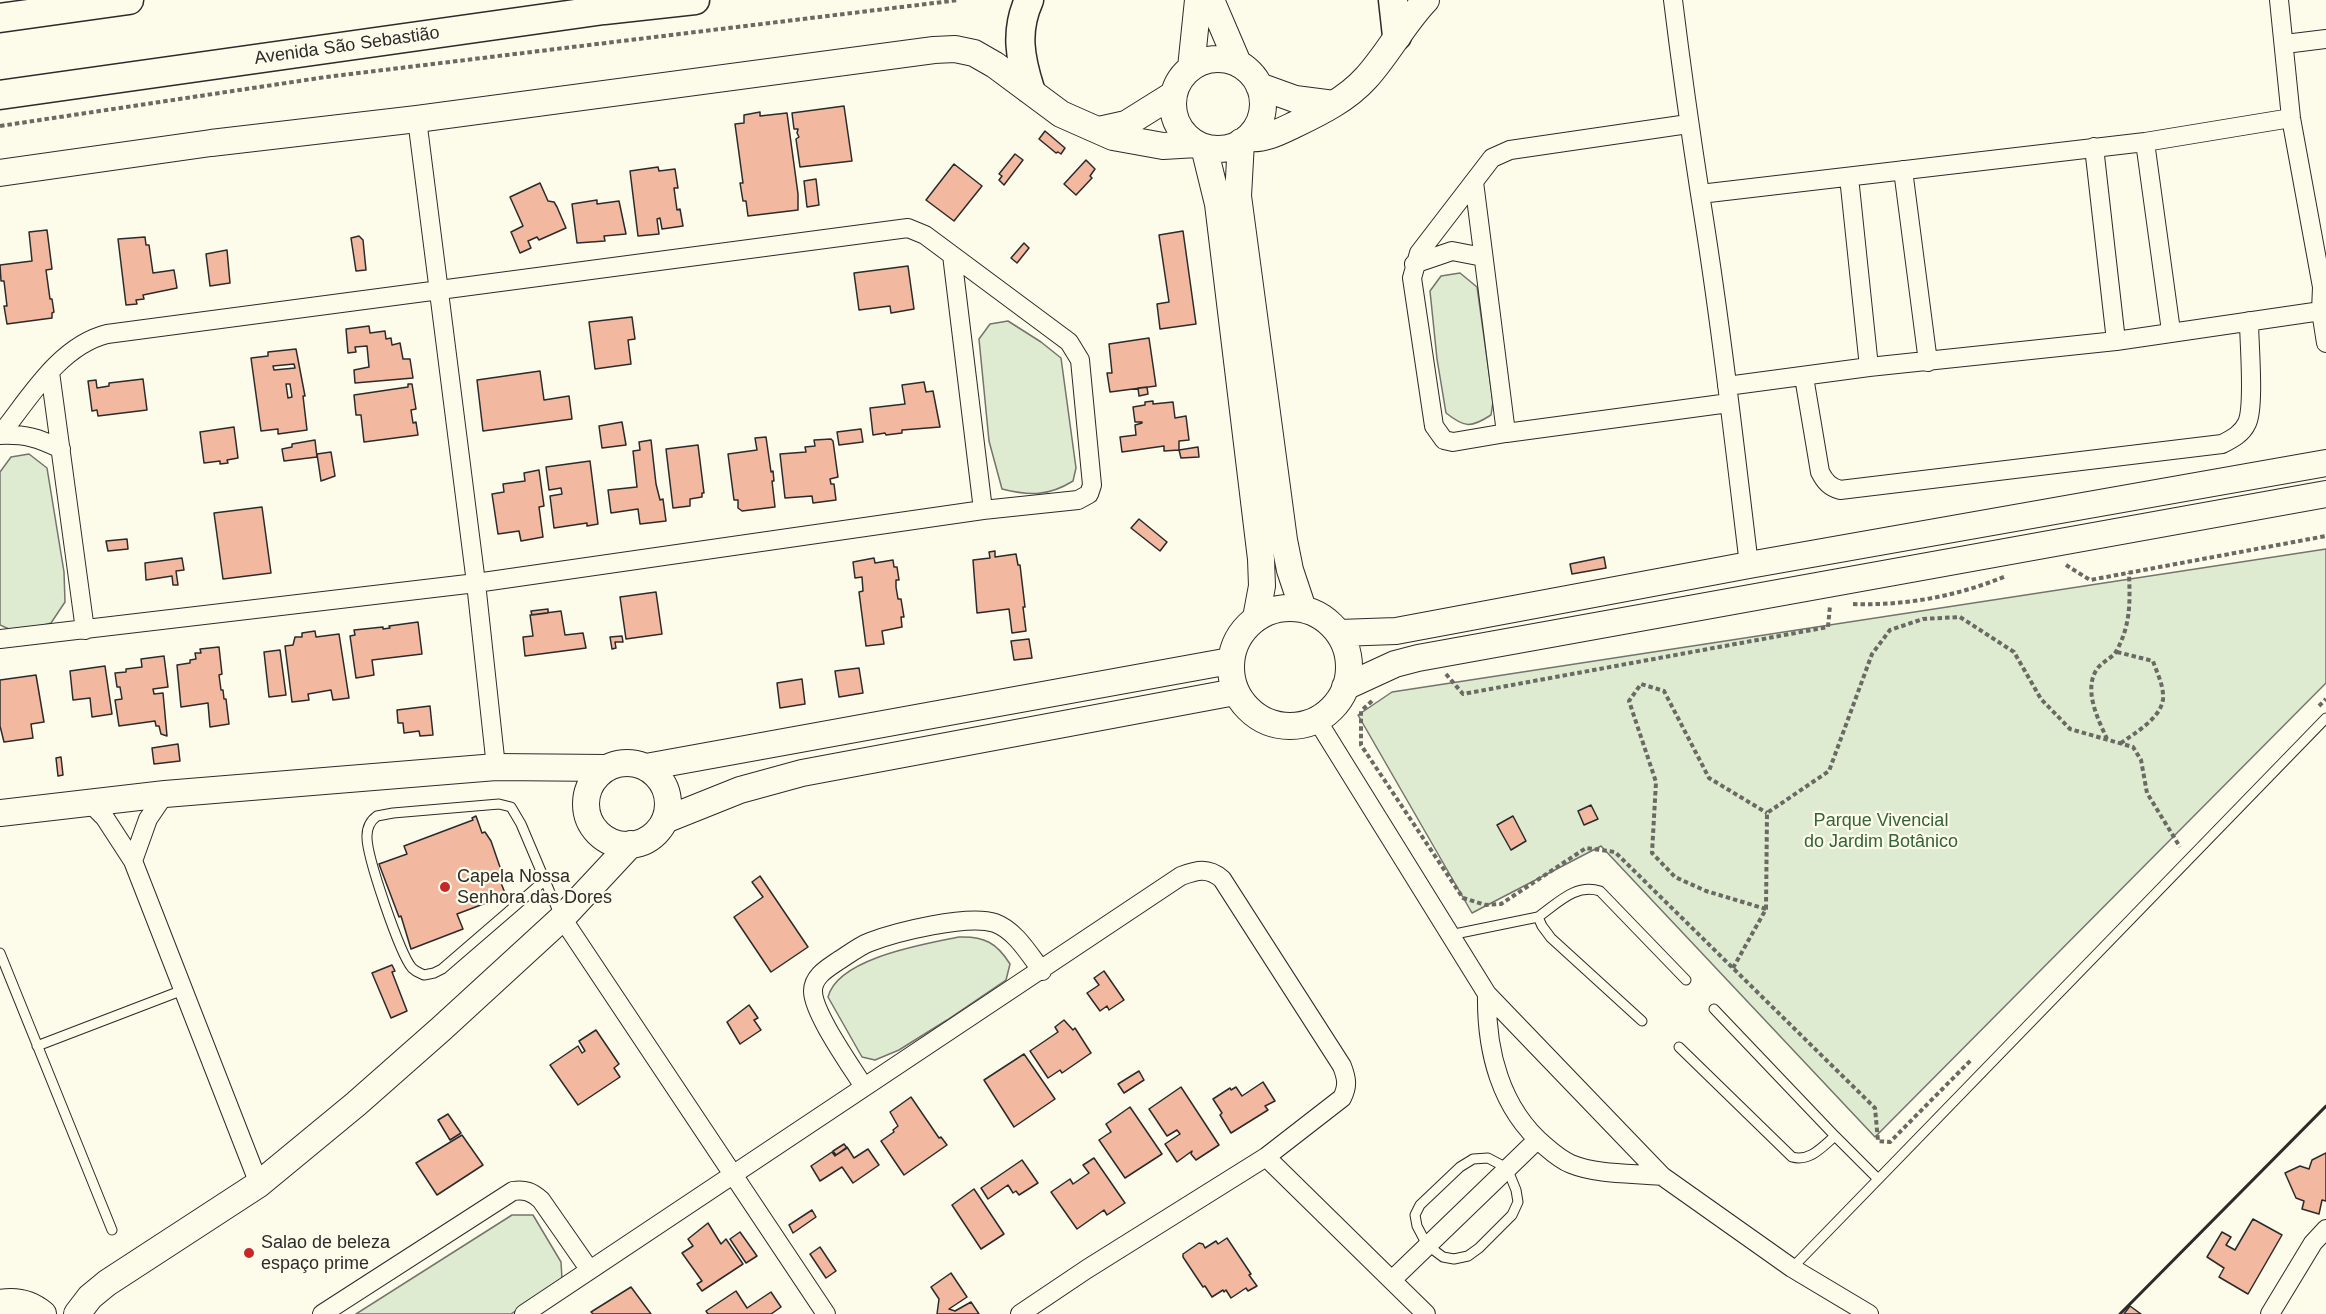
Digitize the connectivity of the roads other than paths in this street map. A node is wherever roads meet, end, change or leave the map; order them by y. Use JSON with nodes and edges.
{"nodes":[{"id":1,"x":129,"y":0,"type":"edge"},
{"id":2,"x":695,"y":0,"type":"edge"},
{"id":3,"x":1029,"y":0,"type":"edge"},
{"id":4,"x":1198,"y":0,"type":"edge"},
{"id":5,"x":1211,"y":0,"type":"edge"},
{"id":6,"x":1393,"y":0,"type":"edge"},
{"id":7,"x":1426,"y":0,"type":"edge"},
{"id":8,"x":1673,"y":0,"type":"edge"},
{"id":9,"x":2280,"y":0,"type":"edge"},
{"id":10,"x":0,"y":18,"type":"edge"},
{"id":11,"x":1396,"y":36,"type":"junction"},
{"id":12,"x":2326,"y":39,"type":"edge"},
{"id":13,"x":2285,"y":44,"type":"junction"},
{"id":14,"x":1238,"y":63,"type":"junction"},
{"id":15,"x":1191,"y":68,"type":"junction"},
{"id":16,"x":1259,"y":86,"type":"junction"},
{"id":17,"x":1030,"y":89,"type":"junction"},
{"id":18,"x":1174,"y":94,"type":"junction"},
{"id":19,"x":0,"y":95,"type":"edge"},
{"id":20,"x":1334,"y":104,"type":"junction"},
{"id":21,"x":2291,"y":118,"type":"junction"},
{"id":22,"x":417,"y":119,"type":"junction"},
{"id":23,"x":1688,"y":124,"type":"junction"},
{"id":24,"x":1099,"y":130,"type":"junction"},
{"id":25,"x":1244,"y":140,"type":"junction"},
{"id":26,"x":2145,"y":142,"type":"junction"},
{"id":27,"x":1201,"y":146,"type":"junction"},
{"id":28,"x":2094,"y":147,"type":"junction"},
{"id":29,"x":1904,"y":170,"type":"junction"},
{"id":30,"x":0,"y":173,"type":"edge"},
{"id":31,"x":1849,"y":177,"type":"junction"},
{"id":32,"x":1474,"y":182,"type":"junction"},
{"id":33,"x":1700,"y":194,"type":"junction"},
{"id":34,"x":952,"y":255,"type":"junction"},
{"id":35,"x":1483,"y":257,"type":"junction"},
{"id":36,"x":1414,"y":264,"type":"junction"},
{"id":37,"x":2324,"y":287,"type":"edge"},
{"id":38,"x":440,"y":290,"type":"junction"},
{"id":39,"x":2321,"y":311,"type":"junction"},
{"id":40,"x":2249,"y":321,"type":"junction"},
{"id":41,"x":2171,"y":332,"type":"junction"},
{"id":42,"x":2116,"y":341,"type":"junction"},
{"id":43,"x":2326,"y":343,"type":"edge"},
{"id":44,"x":1928,"y":362,"type":"junction"},
{"id":45,"x":1869,"y":367,"type":"junction"},
{"id":46,"x":50,"y":372,"type":"junction"},
{"id":47,"x":1804,"y":377,"type":"junction"},
{"id":48,"x":1728,"y":394,"type":"junction"},
{"id":49,"x":1506,"y":433,"type":"junction"},
{"id":50,"x":0,"y":435,"type":"edge"},
{"id":51,"x":61,"y":449,"type":"junction"},
{"id":52,"x":2326,"y":464,"type":"edge"},
{"id":53,"x":2326,"y":494,"type":"edge"},
{"id":54,"x":983,"y":510,"type":"junction"},
{"id":55,"x":1749,"y":565,"type":"junction"},
{"id":56,"x":476,"y":583,"type":"junction"},
{"id":57,"x":1303,"y":609,"type":"junction"},
{"id":58,"x":1256,"y":618,"type":"junction"},
{"id":59,"x":85,"y":630,"type":"junction"},
{"id":60,"x":1339,"y":633,"type":"junction"},
{"id":61,"x":0,"y":639,"type":"edge"},
{"id":62,"x":1230,"y":661,"type":"junction"},
{"id":63,"x":1346,"y":687,"type":"junction"},
{"id":64,"x":1235,"y":692,"type":"junction"},
{"id":65,"x":2326,"y":718,"type":"edge"},
{"id":66,"x":1317,"y":720,"type":"junction"},
{"id":67,"x":496,"y":767,"type":"junction"},
{"id":68,"x":646,"y":767,"type":"junction"},
{"id":69,"x":607,"y":768,"type":"junction"},
{"id":70,"x":165,"y":794,"type":"junction"},
{"id":71,"x":90,"y":803,"type":"junction"},
{"id":72,"x":0,"y":813,"type":"edge"},
{"id":73,"x":665,"y":820,"type":"junction"},
{"id":74,"x":631,"y":844,"type":"junction"},
{"id":75,"x":134,"y":861,"type":"junction"},
{"id":76,"x":544,"y":881,"type":"junction"},
{"id":77,"x":1538,"y":917,"type":"junction"},
{"id":78,"x":562,"y":918,"type":"junction"},
{"id":79,"x":1450,"y":935,"type":"junction"},
{"id":80,"x":0,"y":953,"type":"edge"},
{"id":81,"x":1042,"y":971,"type":"junction"},
{"id":82,"x":1686,"y":980,"type":"dead end"},
{"id":83,"x":183,"y":990,"type":"junction"},
{"id":84,"x":1486,"y":993,"type":"junction"},
{"id":85,"x":1714,"y":1009,"type":"dead end"},
{"id":86,"x":1642,"y":1021,"type":"dead end"},
{"id":87,"x":37,"y":1046,"type":"junction"},
{"id":88,"x":1679,"y":1047,"type":"dead end"},
{"id":89,"x":864,"y":1087,"type":"junction"},
{"id":90,"x":1835,"y":1136,"type":"junction"},
{"id":91,"x":1537,"y":1140,"type":"junction"},
{"id":92,"x":1266,"y":1157,"type":"junction"},
{"id":93,"x":1507,"y":1168,"type":"junction"},
{"id":94,"x":732,"y":1175,"type":"junction"},
{"id":95,"x":1662,"y":1176,"type":"junction"},
{"id":96,"x":1878,"y":1179,"type":"junction"},
{"id":97,"x":259,"y":1184,"type":"junction"},
{"id":98,"x":2326,"y":1229,"type":"edge"},
{"id":99,"x":112,"y":1230,"type":"dead end"},
{"id":100,"x":1427,"y":1245,"type":"junction"},
{"id":101,"x":1792,"y":1268,"type":"junction"},
{"id":102,"x":589,"y":1269,"type":"junction"},
{"id":103,"x":1393,"y":1279,"type":"junction"},
{"id":104,"x":5,"y":1299,"type":"edge"},
{"id":105,"x":42,"y":1314,"type":"edge"},
{"id":106,"x":77,"y":1314,"type":"edge"},
{"id":107,"x":322,"y":1314,"type":"edge"},
{"id":108,"x":524,"y":1314,"type":"edge"},
{"id":109,"x":826,"y":1314,"type":"edge"},
{"id":110,"x":1020,"y":1314,"type":"edge"},
{"id":111,"x":1426,"y":1314,"type":"edge"},
{"id":112,"x":1869,"y":1314,"type":"edge"},
{"id":113,"x":2270,"y":1314,"type":"edge"}],
"edges":[{"from":1,"to":10,"type":"main road"},
{"from":2,"to":19,"type":"main road","name":"Avenida São Sebastião"},
{"from":3,"to":17,"type":"main road"},
{"from":4,"to":15,"type":"street"},
{"from":5,"to":14,"type":"street"},
{"from":6,"to":11,"type":"main road"},
{"from":7,"to":11,"type":"street"},
{"from":8,"to":23,"type":"street"},
{"from":9,"to":13,"type":"street"},
{"from":11,"to":20,"type":"street"},
{"from":12,"to":13,"type":"street"},
{"from":13,"to":21,"type":"street"},
{"from":14,"to":15,"type":"street"},
{"from":14,"to":16,"type":"street"},
{"from":15,"to":18,"type":"street"},
{"from":16,"to":20,"type":"street"},
{"from":16,"to":25,"type":"street"},
{"from":17,"to":22,"type":"street"},
{"from":17,"to":24,"type":"street"},
{"from":18,"to":24,"type":"street"},
{"from":18,"to":27,"type":"street"},
{"from":20,"to":25,"type":"street"},
{"from":21,"to":26,"type":"street"},
{"from":21,"to":37,"type":"street"},
{"from":22,"to":30,"type":"street"},
{"from":22,"to":38,"type":"street"},
{"from":23,"to":32,"type":"street"},
{"from":23,"to":33,"type":"street"},
{"from":24,"to":27,"type":"street"},
{"from":25,"to":27,"type":"street"},
{"from":25,"to":57,"type":"street"},
{"from":26,"to":28,"type":"street"},
{"from":26,"to":41,"type":"street"},
{"from":27,"to":58,"type":"street"},
{"from":28,"to":29,"type":"street"},
{"from":28,"to":42,"type":"street"},
{"from":29,"to":31,"type":"street"},
{"from":29,"to":44,"type":"street"},
{"from":31,"to":33,"type":"street"},
{"from":31,"to":45,"type":"street"},
{"from":32,"to":35,"type":"street"},
{"from":32,"to":36,"type":"street"},
{"from":33,"to":48,"type":"street"},
{"from":34,"to":38,"type":"street"},
{"from":34,"to":54,"type":"street"},
{"from":34,"to":54,"type":"street"},
{"from":35,"to":36,"type":"street"},
{"from":35,"to":49,"type":"street"},
{"from":36,"to":49,"type":"street"},
{"from":37,"to":39,"type":"street"},
{"from":38,"to":46,"type":"street"},
{"from":38,"to":56,"type":"street"},
{"from":39,"to":40,"type":"street"},
{"from":39,"to":43,"type":"street"},
{"from":40,"to":41,"type":"street"},
{"from":40,"to":47,"type":"street"},
{"from":41,"to":42,"type":"street"},
{"from":42,"to":44,"type":"street"},
{"from":44,"to":45,"type":"street"},
{"from":45,"to":47,"type":"street"},
{"from":46,"to":50,"type":"street"},
{"from":46,"to":51,"type":"street"},
{"from":47,"to":48,"type":"street"},
{"from":48,"to":49,"type":"street"},
{"from":48,"to":55,"type":"street"},
{"from":50,"to":51,"type":"street"},
{"from":51,"to":59,"type":"street"},
{"from":52,"to":55,"type":"street"},
{"from":53,"to":63,"type":"street"},
{"from":54,"to":56,"type":"street"},
{"from":55,"to":60,"type":"street"},
{"from":56,"to":59,"type":"street"},
{"from":56,"to":67,"type":"street"},
{"from":57,"to":58,"type":"street"},
{"from":57,"to":60,"type":"street"},
{"from":58,"to":62,"type":"street"},
{"from":59,"to":61,"type":"street"},
{"from":60,"to":63,"type":"street"},
{"from":62,"to":64,"type":"street"},
{"from":62,"to":68,"type":"street"},
{"from":63,"to":66,"type":"street"},
{"from":64,"to":66,"type":"street"},
{"from":64,"to":73,"type":"street"},
{"from":65,"to":96,"type":"lane"},
{"from":66,"to":79,"type":"street"},
{"from":67,"to":69,"type":"street"},
{"from":67,"to":70,"type":"street"},
{"from":68,"to":69,"type":"street"},
{"from":68,"to":73,"type":"street"},
{"from":69,"to":74,"type":"street"},
{"from":70,"to":71,"type":"street"},
{"from":70,"to":75,"type":"street"},
{"from":71,"to":72,"type":"street"},
{"from":71,"to":75,"type":"street"},
{"from":73,"to":74,"type":"street"},
{"from":74,"to":78,"type":"street"},
{"from":75,"to":83,"type":"street"},
{"from":76,"to":76,"type":"lane"},
{"from":76,"to":78,"type":"lane"},
{"from":77,"to":79,"type":"lane"},
{"from":77,"to":82,"type":"lane"},
{"from":77,"to":86,"type":"lane"},
{"from":78,"to":94,"type":"street"},
{"from":78,"to":97,"type":"street"},
{"from":79,"to":84,"type":"street"},
{"from":80,"to":87,"type":"lane"},
{"from":81,"to":89,"type":"street"},
{"from":81,"to":89,"type":"street"},
{"from":81,"to":92,"type":"street"},
{"from":83,"to":87,"type":"lane"},
{"from":83,"to":97,"type":"street"},
{"from":84,"to":91,"type":"street"},
{"from":84,"to":95,"type":"street"},
{"from":85,"to":90,"type":"lane"},
{"from":87,"to":99,"type":"lane"},
{"from":88,"to":90,"type":"lane"},
{"from":89,"to":94,"type":"street"},
{"from":90,"to":96,"type":"lane"},
{"from":91,"to":93,"type":"street"},
{"from":91,"to":95,"type":"street"},
{"from":92,"to":103,"type":"street"},
{"from":92,"to":110,"type":"street"},
{"from":93,"to":100,"type":"street"},
{"from":93,"to":100,"type":"lane"},
{"from":93,"to":100,"type":"lane"},
{"from":94,"to":102,"type":"street"},
{"from":94,"to":109,"type":"street"},
{"from":95,"to":101,"type":"street"},
{"from":96,"to":101,"type":"lane"},
{"from":97,"to":106,"type":"street"},
{"from":98,"to":113,"type":"street"},
{"from":100,"to":103,"type":"street"},
{"from":101,"to":112,"type":"street"},
{"from":102,"to":107,"type":"street"},
{"from":102,"to":108,"type":"street"},
{"from":103,"to":111,"type":"street"},
{"from":104,"to":105,"type":"street"}]}
